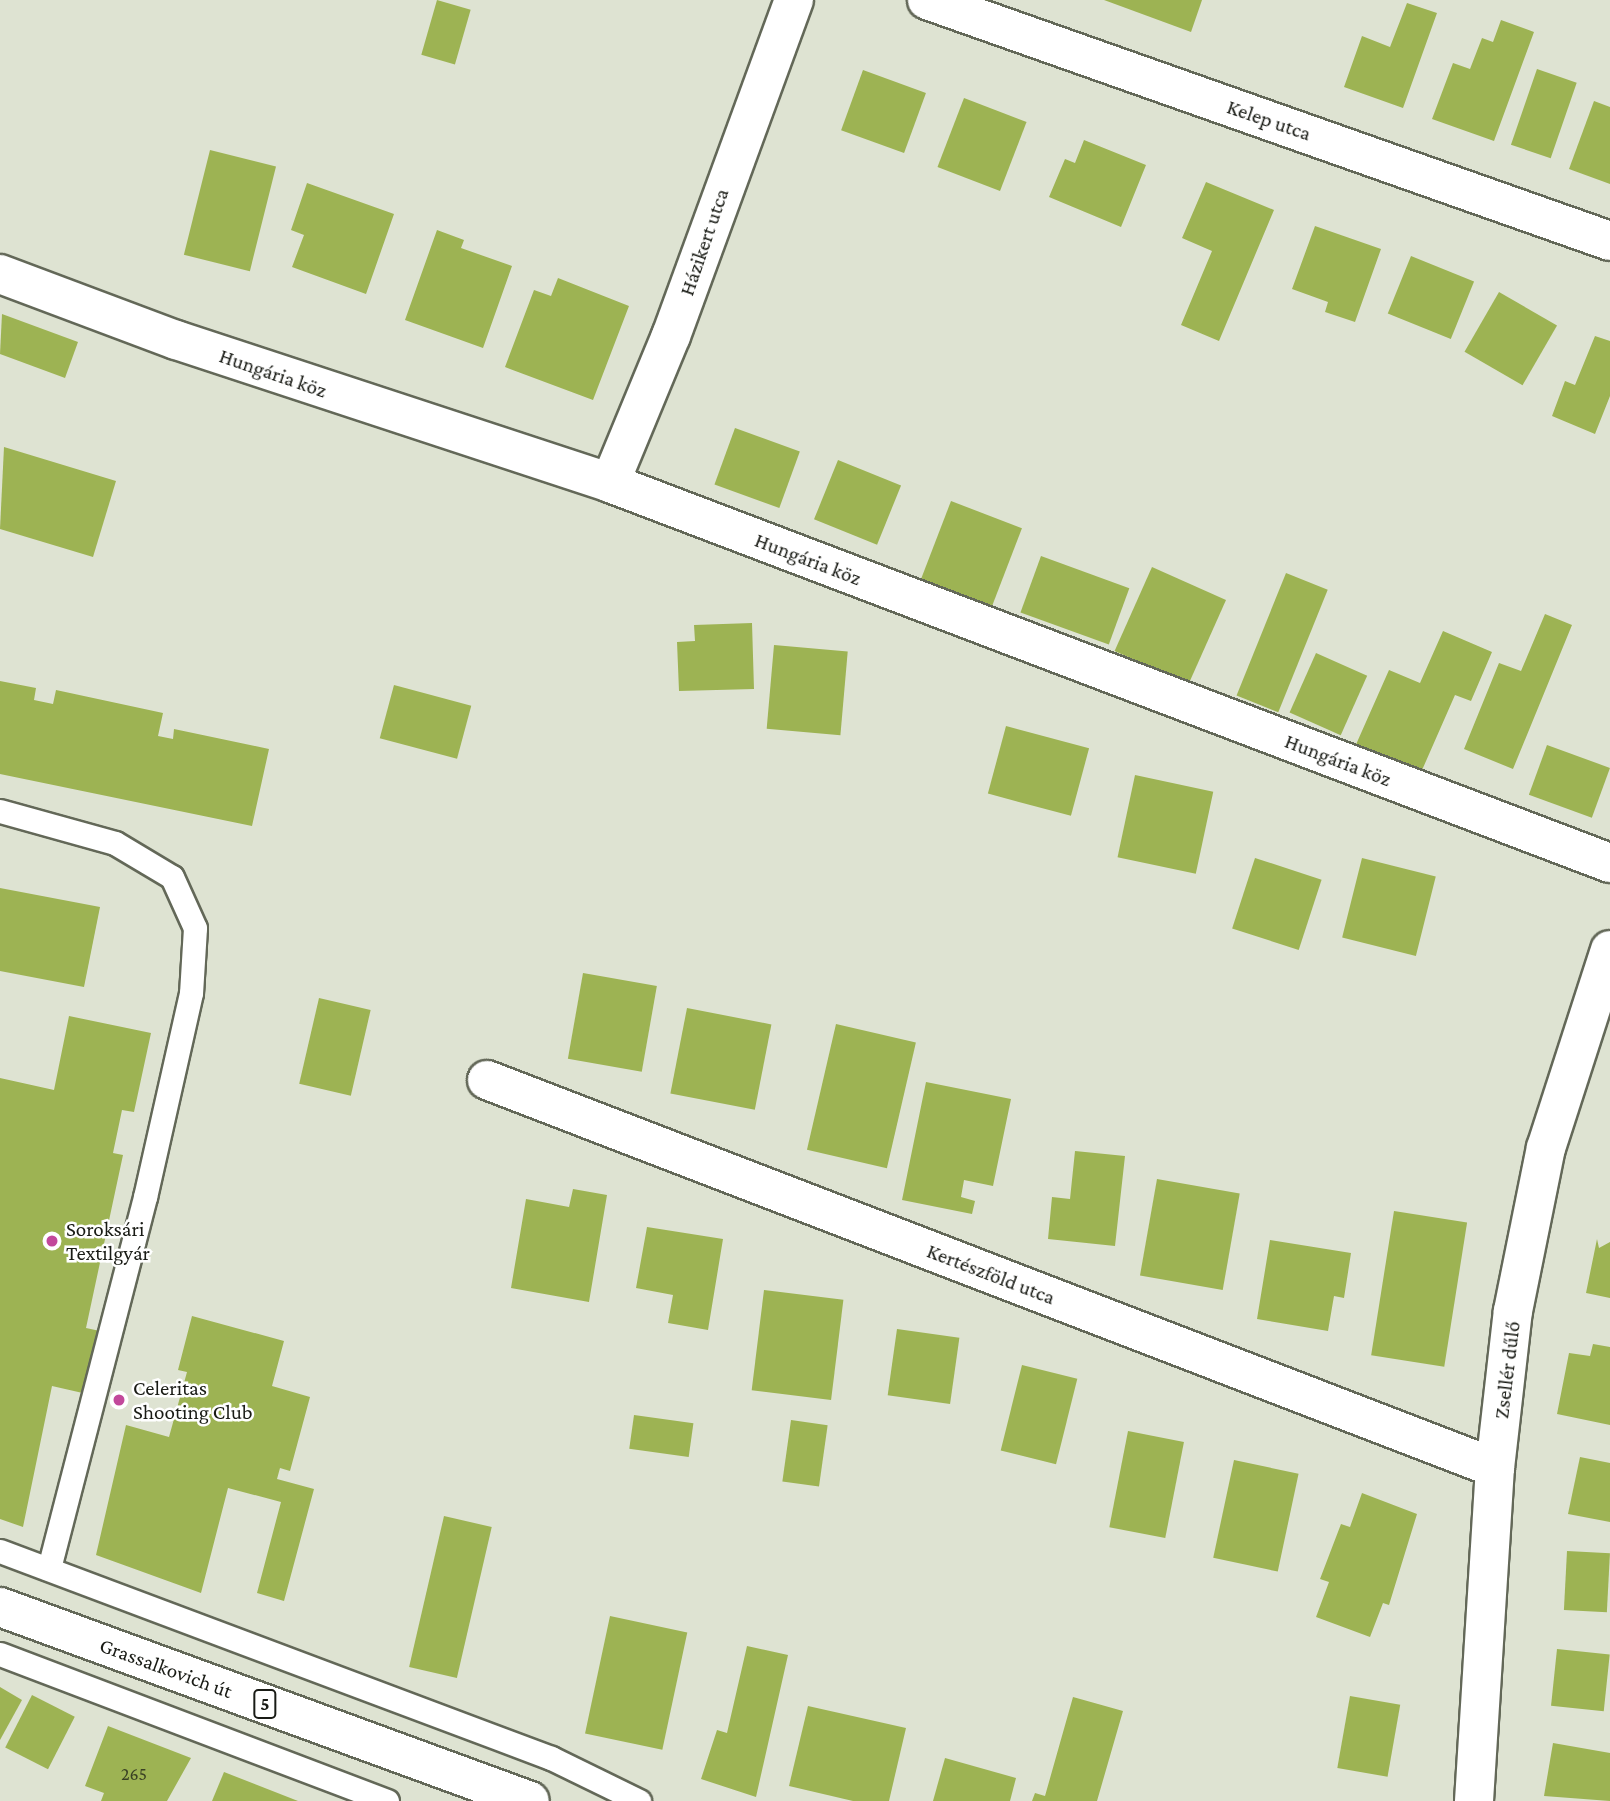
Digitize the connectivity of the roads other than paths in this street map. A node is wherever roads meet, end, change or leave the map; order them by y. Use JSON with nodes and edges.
{"nodes":[{"id":1,"x":794,"y":0,"type":"edge"},
{"id":2,"x":927,"y":0,"type":"edge"},
{"id":3,"x":1610,"y":241,"type":"edge"},
{"id":4,"x":0,"y":274,"type":"edge"},
{"id":5,"x":610,"y":483,"type":"junction"},
{"id":6,"x":0,"y":811,"type":"edge"},
{"id":7,"x":1610,"y":863,"type":"edge"},
{"id":8,"x":1610,"y":950,"type":"edge"},
{"id":9,"x":487,"y":1080,"type":"dead end"},
{"id":10,"x":1496,"y":1468,"type":"junction"},
{"id":11,"x":0,"y":1551,"type":"edge"},
{"id":12,"x":49,"y":1569,"type":"junction"},
{"id":13,"x":0,"y":1607,"type":"edge"},
{"id":14,"x":0,"y":1654,"type":"edge"},
{"id":15,"x":387,"y":1801,"type":"edge"},
{"id":16,"x":530,"y":1801,"type":"edge"},
{"id":17,"x":639,"y":1801,"type":"edge"},
{"id":18,"x":1474,"y":1801,"type":"edge"}],
"edges":[{"from":1,"to":5,"type":"street","name":"Házikert utca"},
{"from":2,"to":3,"type":"street","name":"Kelep utca"},
{"from":4,"to":5,"type":"street","name":"Hungária köz"},
{"from":5,"to":7,"type":"street","name":"Hungária köz"},
{"from":6,"to":12,"type":"lane"},
{"from":8,"to":10,"type":"street","name":"Zsellér dűlő"},
{"from":9,"to":10,"type":"street","name":"Kertészföld utca"},
{"from":10,"to":18,"type":"street","name":"Zsellér dűlő"},
{"from":11,"to":12,"type":"lane"},
{"from":12,"to":17,"type":"lane"},
{"from":13,"to":16,"type":"street","name":"Grassalkovich út","number":"5"},
{"from":14,"to":15,"type":"lane"}]}
